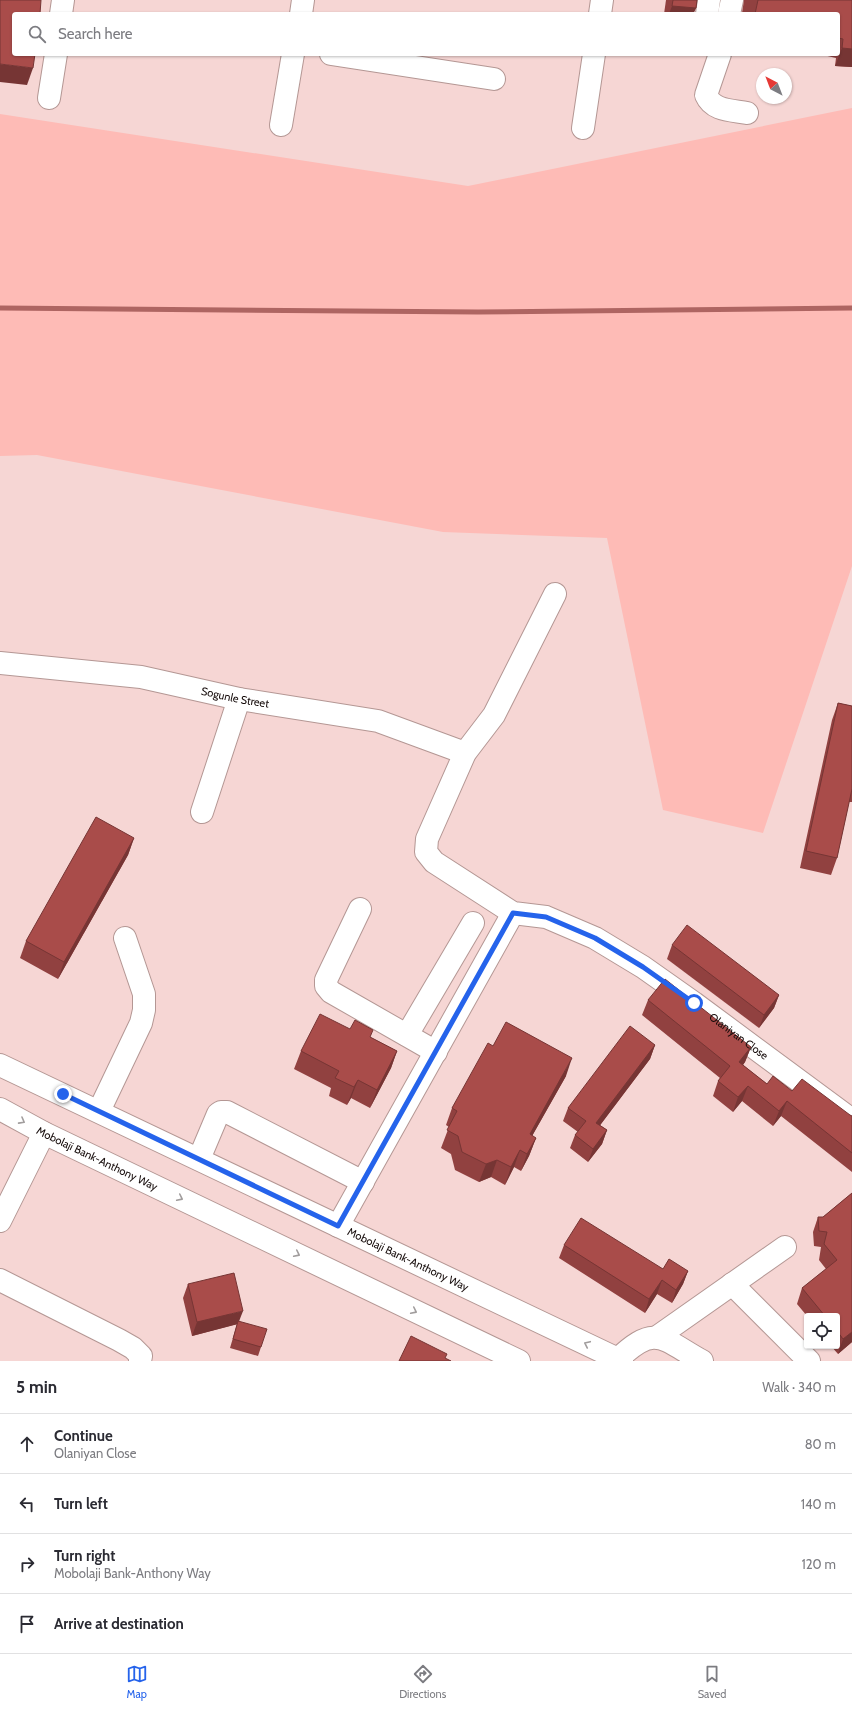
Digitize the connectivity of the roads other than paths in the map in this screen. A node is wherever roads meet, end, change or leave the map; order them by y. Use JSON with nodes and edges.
{"nodes":[{"id":1,"x":63,"y":0,"type":"edge"},
{"id":2,"x":303,"y":0,"type":"edge"},
{"id":3,"x":602,"y":0,"type":"edge"},
{"id":4,"x":710,"y":0,"type":"edge"},
{"id":5,"x":732,"y":0,"type":"edge"},
{"id":6,"x":61,"y":12,"type":"edge"},
{"id":7,"x":301,"y":12,"type":"edge"},
{"id":8,"x":600,"y":12,"type":"edge"},
{"id":9,"x":707,"y":12,"type":"edge"},
{"id":10,"x":729,"y":12,"type":"edge"},
{"id":11,"x":56,"y":56,"type":"edge"},
{"id":12,"x":293,"y":56,"type":"edge"},
{"id":13,"x":344,"y":56,"type":"edge"},
{"id":14,"x":594,"y":56,"type":"edge"},
{"id":15,"x":719,"y":56,"type":"edge"},
{"id":16,"x":494,"y":79,"type":"dead end"},
{"id":17,"x":49,"y":98,"type":"dead end"},
{"id":18,"x":747,"y":113,"type":"dead end"},
{"id":19,"x":281,"y":125,"type":"dead end"},
{"id":20,"x":584,"y":128,"type":"dead end"},
{"id":21,"x":555,"y":594,"type":"dead end"},
{"id":22,"x":0,"y":663,"type":"edge"},
{"id":23,"x":239,"y":699,"type":"junction"},
{"id":24,"x":466,"y":753,"type":"junction"},
{"id":25,"x":202,"y":812,"type":"dead end"},
{"id":26,"x":360,"y":909,"type":"dead end"},
{"id":27,"x":513,"y":913,"type":"junction"},
{"id":28,"x":473,"y":923,"type":"dead end"},
{"id":29,"x":125,"y":938,"type":"dead end"},
{"id":30,"x":407,"y":1035,"type":"junction"},
{"id":31,"x":436,"y":1052,"type":"junction"},
{"id":32,"x":8,"y":1065,"type":"edge"},
{"id":33,"x":42,"y":1075,"type":"dead end"},
{"id":34,"x":0,"y":1110,"type":"edge"},
{"id":35,"x":99,"y":1111,"type":"junction"},
{"id":36,"x":852,"y":1120,"type":"edge"},
{"id":37,"x":44,"y":1133,"type":"junction"},
{"id":38,"x":199,"y":1159,"type":"junction"},
{"id":39,"x":363,"y":1182,"type":"junction"},
{"id":40,"x":7,"y":1188,"type":"edge"},
{"id":41,"x":0,"y":1221,"type":"edge"},
{"id":42,"x":338,"y":1226,"type":"junction"},
{"id":43,"x":785,"y":1247,"type":"dead end"},
{"id":44,"x":0,"y":1280,"type":"edge"},
{"id":45,"x":732,"y":1284,"type":"junction"},
{"id":46,"x":657,"y":1336,"type":"junction"},
{"id":47,"x":620,"y":1360,"type":"edge"},
{"id":48,"x":140,"y":1361,"type":"edge"},
{"id":49,"x":519,"y":1361,"type":"edge"},
{"id":50,"x":702,"y":1361,"type":"edge"},
{"id":51,"x":809,"y":1361,"type":"edge"}],
"edges":[{"from":1,"to":6,"type":"street"},
{"from":2,"to":7,"type":"street"},
{"from":3,"to":8,"type":"street"},
{"from":4,"to":9,"type":"street"},
{"from":5,"to":10,"type":"street"},
{"from":11,"to":17,"type":"street"},
{"from":12,"to":19,"type":"street"},
{"from":13,"to":16,"type":"street"},
{"from":14,"to":20,"type":"street"},
{"from":15,"to":18,"type":"street"},
{"from":21,"to":24,"type":"street"},
{"from":22,"to":23,"type":"street","name":"Sogunle Street"},
{"from":23,"to":24,"type":"street","name":"Sogunle Street"},
{"from":23,"to":25,"type":"street"},
{"from":24,"to":27,"type":"street"},
{"from":26,"to":30,"type":"street"},
{"from":27,"to":31,"type":"street"},
{"from":27,"to":36,"type":"street","name":"Olaniyan Close"},
{"from":28,"to":30,"type":"street"},
{"from":29,"to":35,"type":"street"},
{"from":30,"to":31,"type":"street"},
{"from":31,"to":39,"type":"street"},
{"from":32,"to":33,"type":"street"},
{"from":32,"to":35,"type":"street","name":"Mobolaji Bank-Anthony Way"},
{"from":34,"to":37,"type":"street","name":"Mobolaji Bank-Anthony Way","one_way":true},
{"from":35,"to":38,"type":"street","name":"Mobolaji Bank-Anthony Way"},
{"from":37,"to":40,"type":"street"},
{"from":37,"to":49,"type":"street","name":"Mobolaji Bank-Anthony Way","one_way":true},
{"from":38,"to":39,"type":"street"},
{"from":38,"to":42,"type":"street","name":"Mobolaji Bank-Anthony Way"},
{"from":39,"to":42,"type":"street"},
{"from":40,"to":41,"type":"street"},
{"from":47,"to":42,"type":"street","name":"Mobolaji Bank-Anthony Way","one_way":true},
{"from":43,"to":45,"type":"street"},
{"from":44,"to":48,"type":"street"},
{"from":45,"to":46,"type":"street"},
{"from":45,"to":51,"type":"street"},
{"from":46,"to":47,"type":"street"},
{"from":46,"to":50,"type":"street"}]}
